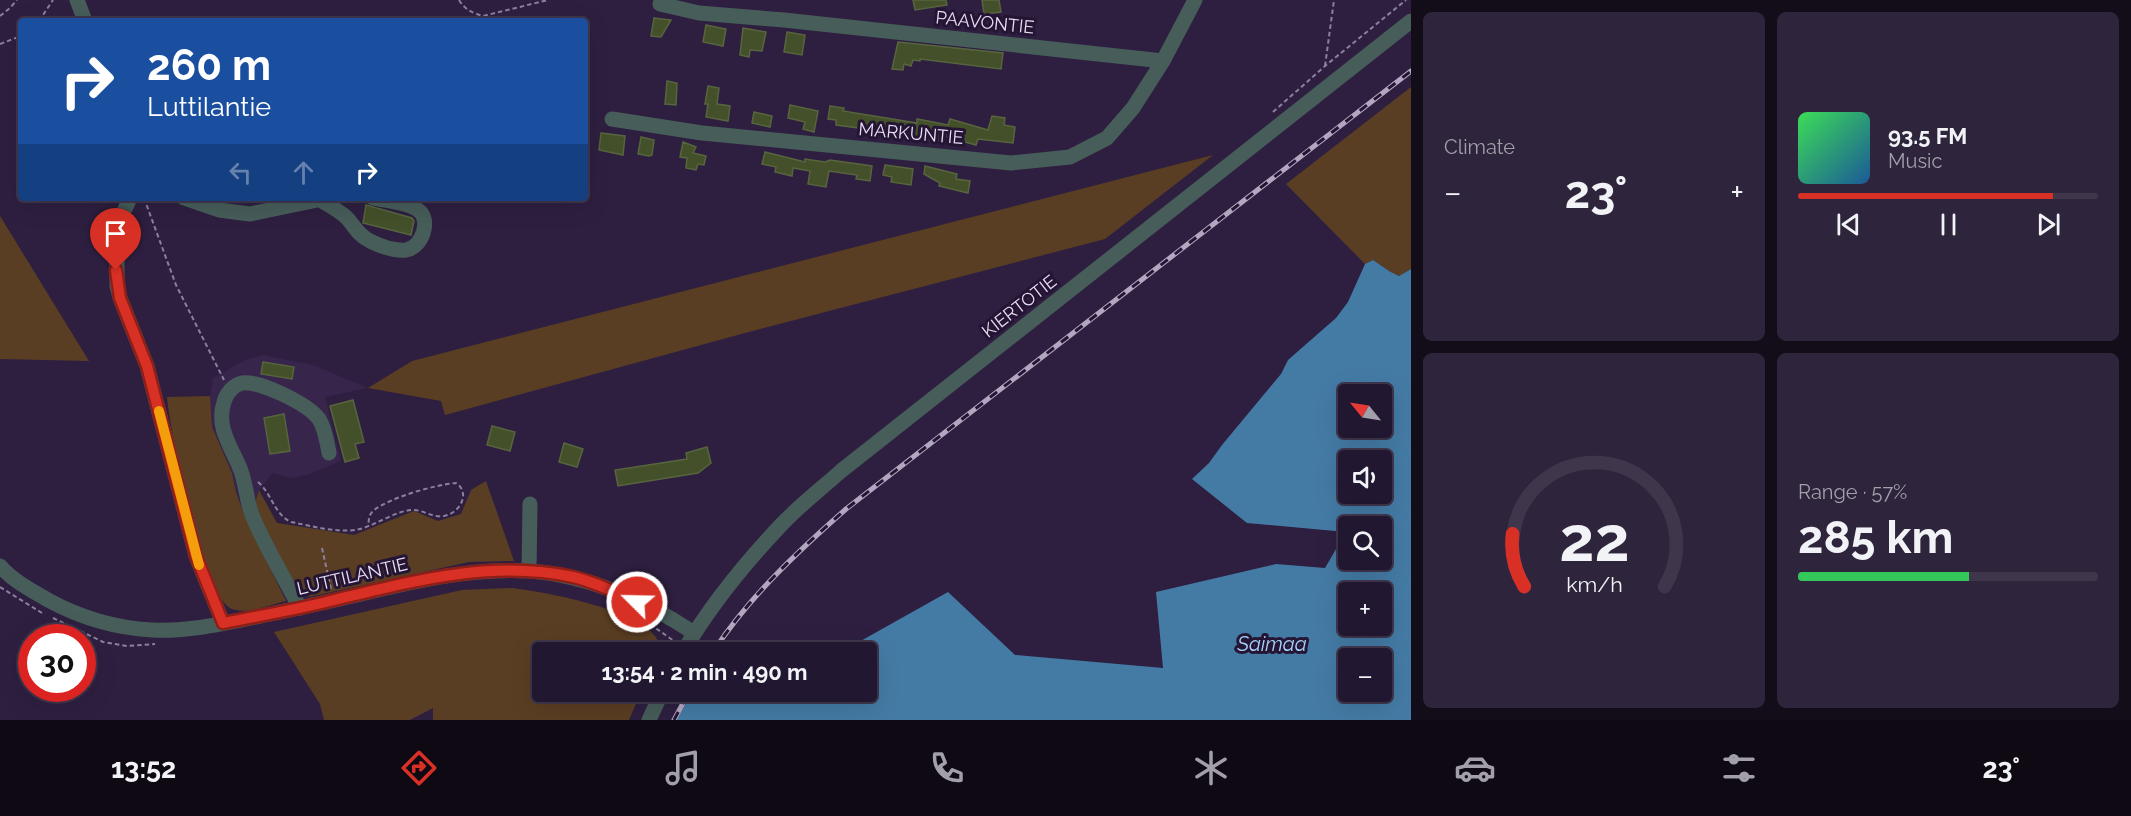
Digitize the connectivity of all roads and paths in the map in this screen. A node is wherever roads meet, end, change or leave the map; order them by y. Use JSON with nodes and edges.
{"nodes":[{"id":1,"x":17,"y":0,"type":"edge"},
{"id":2,"x":53,"y":0,"type":"edge"},
{"id":3,"x":78,"y":0,"type":"edge"},
{"id":4,"x":459,"y":0,"type":"edge"},
{"id":5,"x":548,"y":0,"type":"edge"},
{"id":6,"x":1195,"y":0,"type":"edge"},
{"id":7,"x":1334,"y":0,"type":"edge"},
{"id":8,"x":660,"y":4,"type":"dead end"},
{"id":9,"x":0,"y":16,"type":"edge"},
{"id":10,"x":41,"y":18,"type":"edge"},
{"id":11,"x":84,"y":18,"type":"edge"},
{"id":12,"x":1411,"y":21,"type":"edge"},
{"id":13,"x":18,"y":37,"type":"edge"},
{"id":14,"x":0,"y":44,"type":"edge"},
{"id":15,"x":1163,"y":61,"type":"junction"},
{"id":16,"x":1325,"y":66,"type":"dead end"},
{"id":17,"x":612,"y":118,"type":"dead end"},
{"id":18,"x":129,"y":201,"type":"edge"},
{"id":19,"x":145,"y":201,"type":"edge"},
{"id":20,"x":193,"y":201,"type":"edge"},
{"id":21,"x":314,"y":201,"type":"edge"},
{"id":22,"x":326,"y":201,"type":"edge"},
{"id":23,"x":386,"y":201,"type":"edge"},
{"id":24,"x":229,"y":390,"type":"junction"},
{"id":25,"x":329,"y":453,"type":"dead end"},
{"id":26,"x":262,"y":486,"type":"dead end"},
{"id":27,"x":530,"y":504,"type":"dead end"},
{"id":28,"x":369,"y":526,"type":"junction"},
{"id":29,"x":322,"y":548,"type":"dead end"},
{"id":30,"x":0,"y":566,"type":"edge"},
{"id":31,"x":529,"y":571,"type":"junction"},
{"id":32,"x":333,"y":600,"type":"junction"},
{"id":33,"x":300,"y":608,"type":"junction"},
{"id":34,"x":223,"y":623,"type":"junction"},
{"id":35,"x":694,"y":633,"type":"junction"},
{"id":36,"x":689,"y":642,"type":"edge"},
{"id":37,"x":657,"y":702,"type":"edge"},
{"id":38,"x":649,"y":720,"type":"edge"}],
"edges":[{"from":1,"to":9,"type":"path"},
{"from":2,"to":10,"type":"path"},
{"from":3,"to":11,"type":"street"},
{"from":4,"to":5,"type":"path"},
{"from":6,"to":15,"type":"street","name":"MARKUNTIE"},
{"from":7,"to":16,"type":"path"},
{"from":8,"to":15,"type":"street","name":"PAAVONTIE"},
{"from":12,"to":35,"type":"street","name":"KIERTOTIE"},
{"from":13,"to":14,"type":"path"},
{"from":15,"to":17,"type":"street","name":"MARKUNTIE"},
{"from":18,"to":34,"type":"street"},
{"from":19,"to":24,"type":"path"},
{"from":20,"to":21,"type":"street"},
{"from":22,"to":23,"type":"street"},
{"from":24,"to":25,"type":"street"},
{"from":24,"to":33,"type":"street"},
{"from":26,"to":28,"type":"path"},
{"from":27,"to":31,"type":"street"},
{"from":28,"to":28,"type":"path"},
{"from":29,"to":32,"type":"path"},
{"from":30,"to":34,"type":"street","name":"LUTTILANTIE"},
{"from":31,"to":32,"type":"street","name":"LUTTILANTIE"},
{"from":31,"to":35,"type":"street","name":"LUTTILANTIE"},
{"from":32,"to":33,"type":"street","name":"LUTTILANTIE"},
{"from":33,"to":34,"type":"street","name":"LUTTILANTIE"},
{"from":35,"to":36,"type":"street","name":"KIERTOTIE"},
{"from":37,"to":38,"type":"street"}]}
